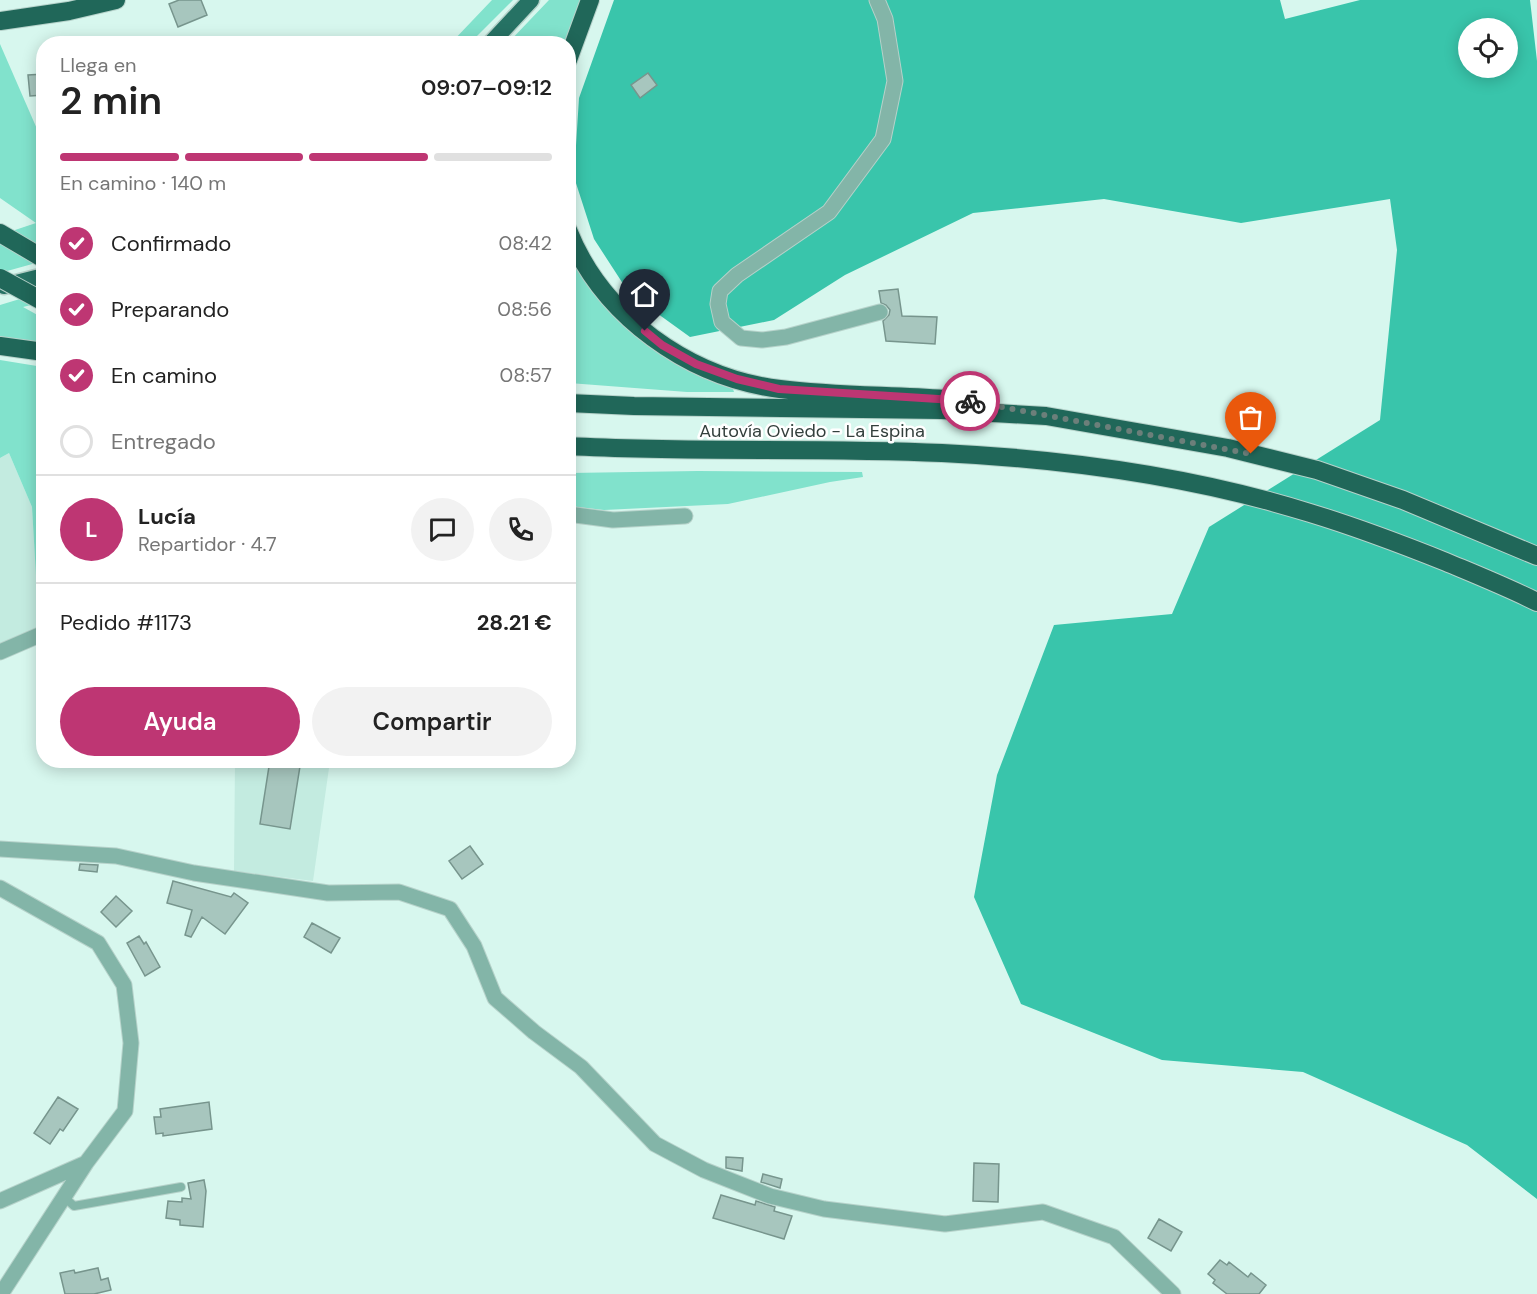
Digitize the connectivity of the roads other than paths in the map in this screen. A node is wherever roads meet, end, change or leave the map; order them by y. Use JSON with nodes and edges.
{"nodes":[{"id":1,"x":116,"y":0,"type":"edge"},
{"id":2,"x":531,"y":0,"type":"edge"},
{"id":3,"x":590,"y":0,"type":"edge"},
{"id":4,"x":877,"y":0,"type":"edge"},
{"id":5,"x":0,"y":21,"type":"edge"},
{"id":6,"x":497,"y":36,"type":"edge"},
{"id":7,"x":576,"y":38,"type":"edge"},
{"id":8,"x":0,"y":233,"type":"edge"},
{"id":9,"x":576,"y":250,"type":"edge"},
{"id":10,"x":36,"y":254,"type":"edge"},
{"id":11,"x":0,"y":278,"type":"edge"},
{"id":12,"x":36,"y":278,"type":"edge"},
{"id":13,"x":0,"y":287,"type":"edge"},
{"id":14,"x":36,"y":298,"type":"edge"},
{"id":15,"x":879,"y":312,"type":"dead end"},
{"id":16,"x":0,"y":346,"type":"edge"},
{"id":17,"x":36,"y":351,"type":"edge"},
{"id":18,"x":576,"y":403,"type":"edge"},
{"id":19,"x":1046,"y":416,"type":"junction"},
{"id":20,"x":576,"y":446,"type":"edge"},
{"id":21,"x":637,"y":450,"type":"junction"},
{"id":22,"x":576,"y":454,"type":"edge"},
{"id":23,"x":576,"y":515,"type":"edge"},
{"id":24,"x":685,"y":516,"type":"dead end"},
{"id":25,"x":1537,"y":556,"type":"edge"},
{"id":26,"x":1537,"y":602,"type":"edge"},
{"id":27,"x":36,"y":636,"type":"edge"},
{"id":28,"x":0,"y":652,"type":"edge"},
{"id":29,"x":0,"y":849,"type":"edge"},
{"id":30,"x":0,"y":888,"type":"edge"},
{"id":31,"x":86,"y":1163,"type":"junction"},
{"id":32,"x":181,"y":1187,"type":"dead end"},
{"id":33,"x":64,"y":1197,"type":"junction"},
{"id":34,"x":0,"y":1201,"type":"edge"},
{"id":35,"x":1,"y":1294,"type":"edge"},
{"id":36,"x":1173,"y":1294,"type":"edge"}],
"edges":[{"from":1,"to":5,"type":"highway"},
{"from":2,"to":6,"type":"highway"},
{"from":3,"to":7,"type":"highway"},
{"from":4,"to":15,"type":"street"},
{"from":8,"to":10,"type":"highway"},
{"from":9,"to":19,"type":"highway"},
{"from":11,"to":14,"type":"highway","bridge":true},
{"from":12,"to":13,"type":"highway"},
{"from":16,"to":17,"type":"highway"},
{"from":18,"to":19,"type":"highway","name":"Autovía Oviedo - La Espina"},
{"from":19,"to":25,"type":"highway","name":"Autovía Oviedo - La Espina"},
{"from":20,"to":21,"type":"highway","name":"Autovía Oviedo - La Espina"},
{"from":21,"to":22,"type":"highway"},
{"from":21,"to":26,"type":"highway","name":"Autovía Oviedo - La Espina"},
{"from":23,"to":24,"type":"street"},
{"from":27,"to":28,"type":"street"},
{"from":29,"to":36,"type":"street"},
{"from":30,"to":31,"type":"street"},
{"from":31,"to":33,"type":"street"},
{"from":31,"to":34,"type":"street"},
{"from":32,"to":33,"type":"lane"},
{"from":33,"to":35,"type":"street"}]}
